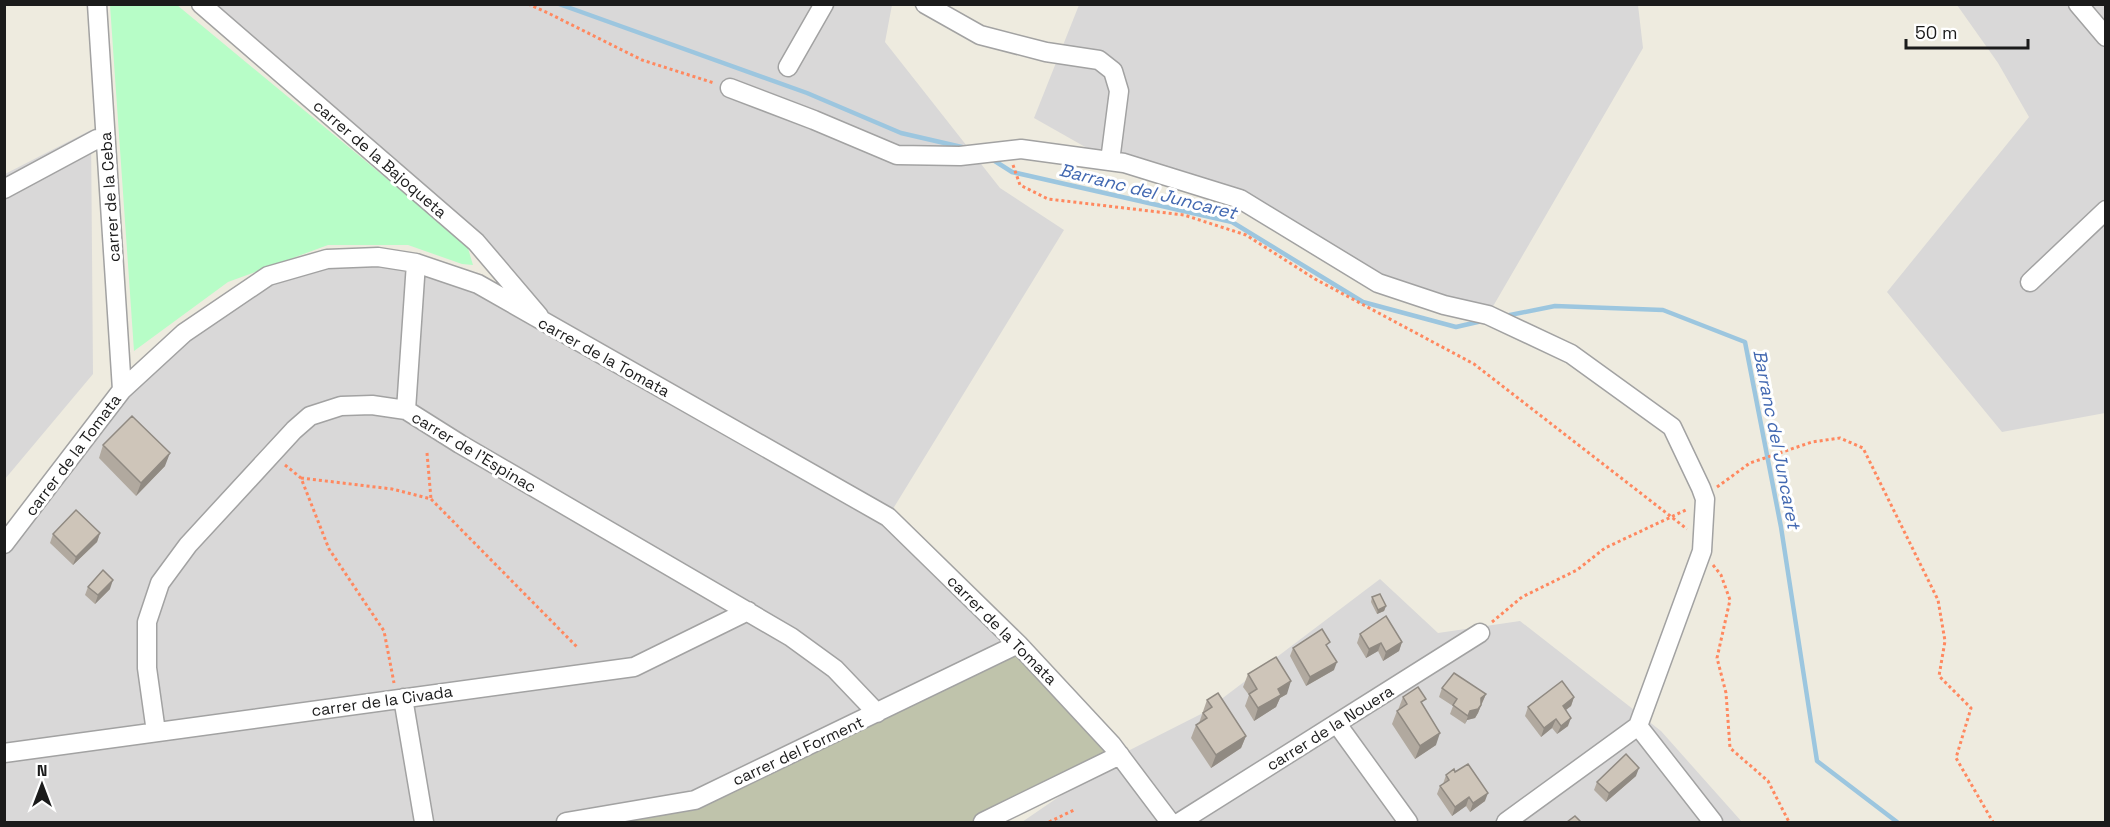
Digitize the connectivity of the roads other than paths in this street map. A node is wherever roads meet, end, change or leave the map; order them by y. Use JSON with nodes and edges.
{"nodes":[{"id":1,"x":97,"y":4,"type":"edge"},
{"id":2,"x":201,"y":4,"type":"edge"},
{"id":3,"x":824,"y":4,"type":"edge"},
{"id":4,"x":925,"y":4,"type":"edge"},
{"id":5,"x":2078,"y":4,"type":"edge"},
{"id":6,"x":2104,"y":31,"type":"edge"},
{"id":7,"x":788,"y":67,"type":"dead end"},
{"id":8,"x":730,"y":88,"type":"road end"},
{"id":9,"x":97,"y":139,"type":"dead end"},
{"id":10,"x":1110,"y":161,"type":"junction"},
{"id":11,"x":4,"y":189,"type":"edge"},
{"id":12,"x":2106,"y":210,"type":"edge"},
{"id":13,"x":492,"y":258,"type":"junction"},
{"id":14,"x":416,"y":263,"type":"junction"},
{"id":15,"x":2030,"y":282,"type":"dead end"},
{"id":16,"x":478,"y":284,"type":"junction"},
{"id":17,"x":547,"y":325,"type":"junction"},
{"id":18,"x":123,"y":390,"type":"junction"},
{"id":19,"x":406,"y":410,"type":"junction"},
{"id":20,"x":4,"y":544,"type":"edge"},
{"id":21,"x":748,"y":610,"type":"junction"},
{"id":22,"x":1480,"y":633,"type":"road end"},
{"id":23,"x":1018,"y":644,"type":"junction"},
{"id":24,"x":399,"y":698,"type":"junction"},
{"id":25,"x":877,"y":713,"type":"junction"},
{"id":26,"x":1337,"y":724,"type":"junction"},
{"id":27,"x":1638,"y":726,"type":"junction"},
{"id":28,"x":156,"y":732,"type":"junction"},
{"id":29,"x":4,"y":753,"type":"edge"},
{"id":30,"x":1120,"y":755,"type":"junction"},
{"id":31,"x":1182,"y":821,"type":"edge"},
{"id":32,"x":424,"y":822,"type":"edge"},
{"id":33,"x":566,"y":822,"type":"edge"},
{"id":34,"x":983,"y":822,"type":"edge"},
{"id":35,"x":1408,"y":822,"type":"edge"},
{"id":36,"x":1506,"y":822,"type":"edge"},
{"id":37,"x":1713,"y":822,"type":"edge"}],
"edges":[{"from":1,"to":18,"type":"street","name":"carrer de la Ceba"},
{"from":2,"to":13,"type":"street","name":"carrer de la Bajoqueta"},
{"from":3,"to":7,"type":"street"},
{"from":4,"to":10,"type":"street"},
{"from":5,"to":6,"type":"street"},
{"from":8,"to":10,"type":"street"},
{"from":9,"to":11,"type":"street"},
{"from":10,"to":27,"type":"street"},
{"from":12,"to":15,"type":"street"},
{"from":13,"to":16,"type":"street"},
{"from":13,"to":17,"type":"street","name":"carrer de la Bajoqueta"},
{"from":14,"to":16,"type":"street","name":"carrer de la Tomata"},
{"from":14,"to":18,"type":"street","name":"carrer de la Tomata"},
{"from":14,"to":19,"type":"street"},
{"from":16,"to":17,"type":"street","name":"carrer de la Tomata"},
{"from":17,"to":23,"type":"street","name":"carrer de la Tomata"},
{"from":18,"to":20,"type":"street","name":"carrer de la Tomata"},
{"from":19,"to":21,"type":"street","name":"carrer de l'Espinac"},
{"from":19,"to":28,"type":"street","name":"carrer de l'Espinac"},
{"from":21,"to":24,"type":"street","name":"carrer de la Civada"},
{"from":21,"to":25,"type":"street","name":"carrer de l'Espinac"},
{"from":22,"to":26,"type":"street","name":"carrer de la Nouera"},
{"from":23,"to":25,"type":"street","name":"carrer del Forment"},
{"from":23,"to":30,"type":"street","name":"carrer de la Tomata"},
{"from":24,"to":28,"type":"street","name":"carrer de la Civada"},
{"from":24,"to":32,"type":"street"},
{"from":25,"to":33,"type":"street","name":"carrer del Forment"},
{"from":26,"to":31,"type":"street","name":"carrer de la Nouera"},
{"from":26,"to":35,"type":"street"},
{"from":27,"to":36,"type":"street"},
{"from":27,"to":37,"type":"street"},
{"from":28,"to":29,"type":"street","name":"carrer de la Civada"},
{"from":30,"to":31,"type":"street","name":"carrer de la Tomata"},
{"from":30,"to":34,"type":"street"}]}
